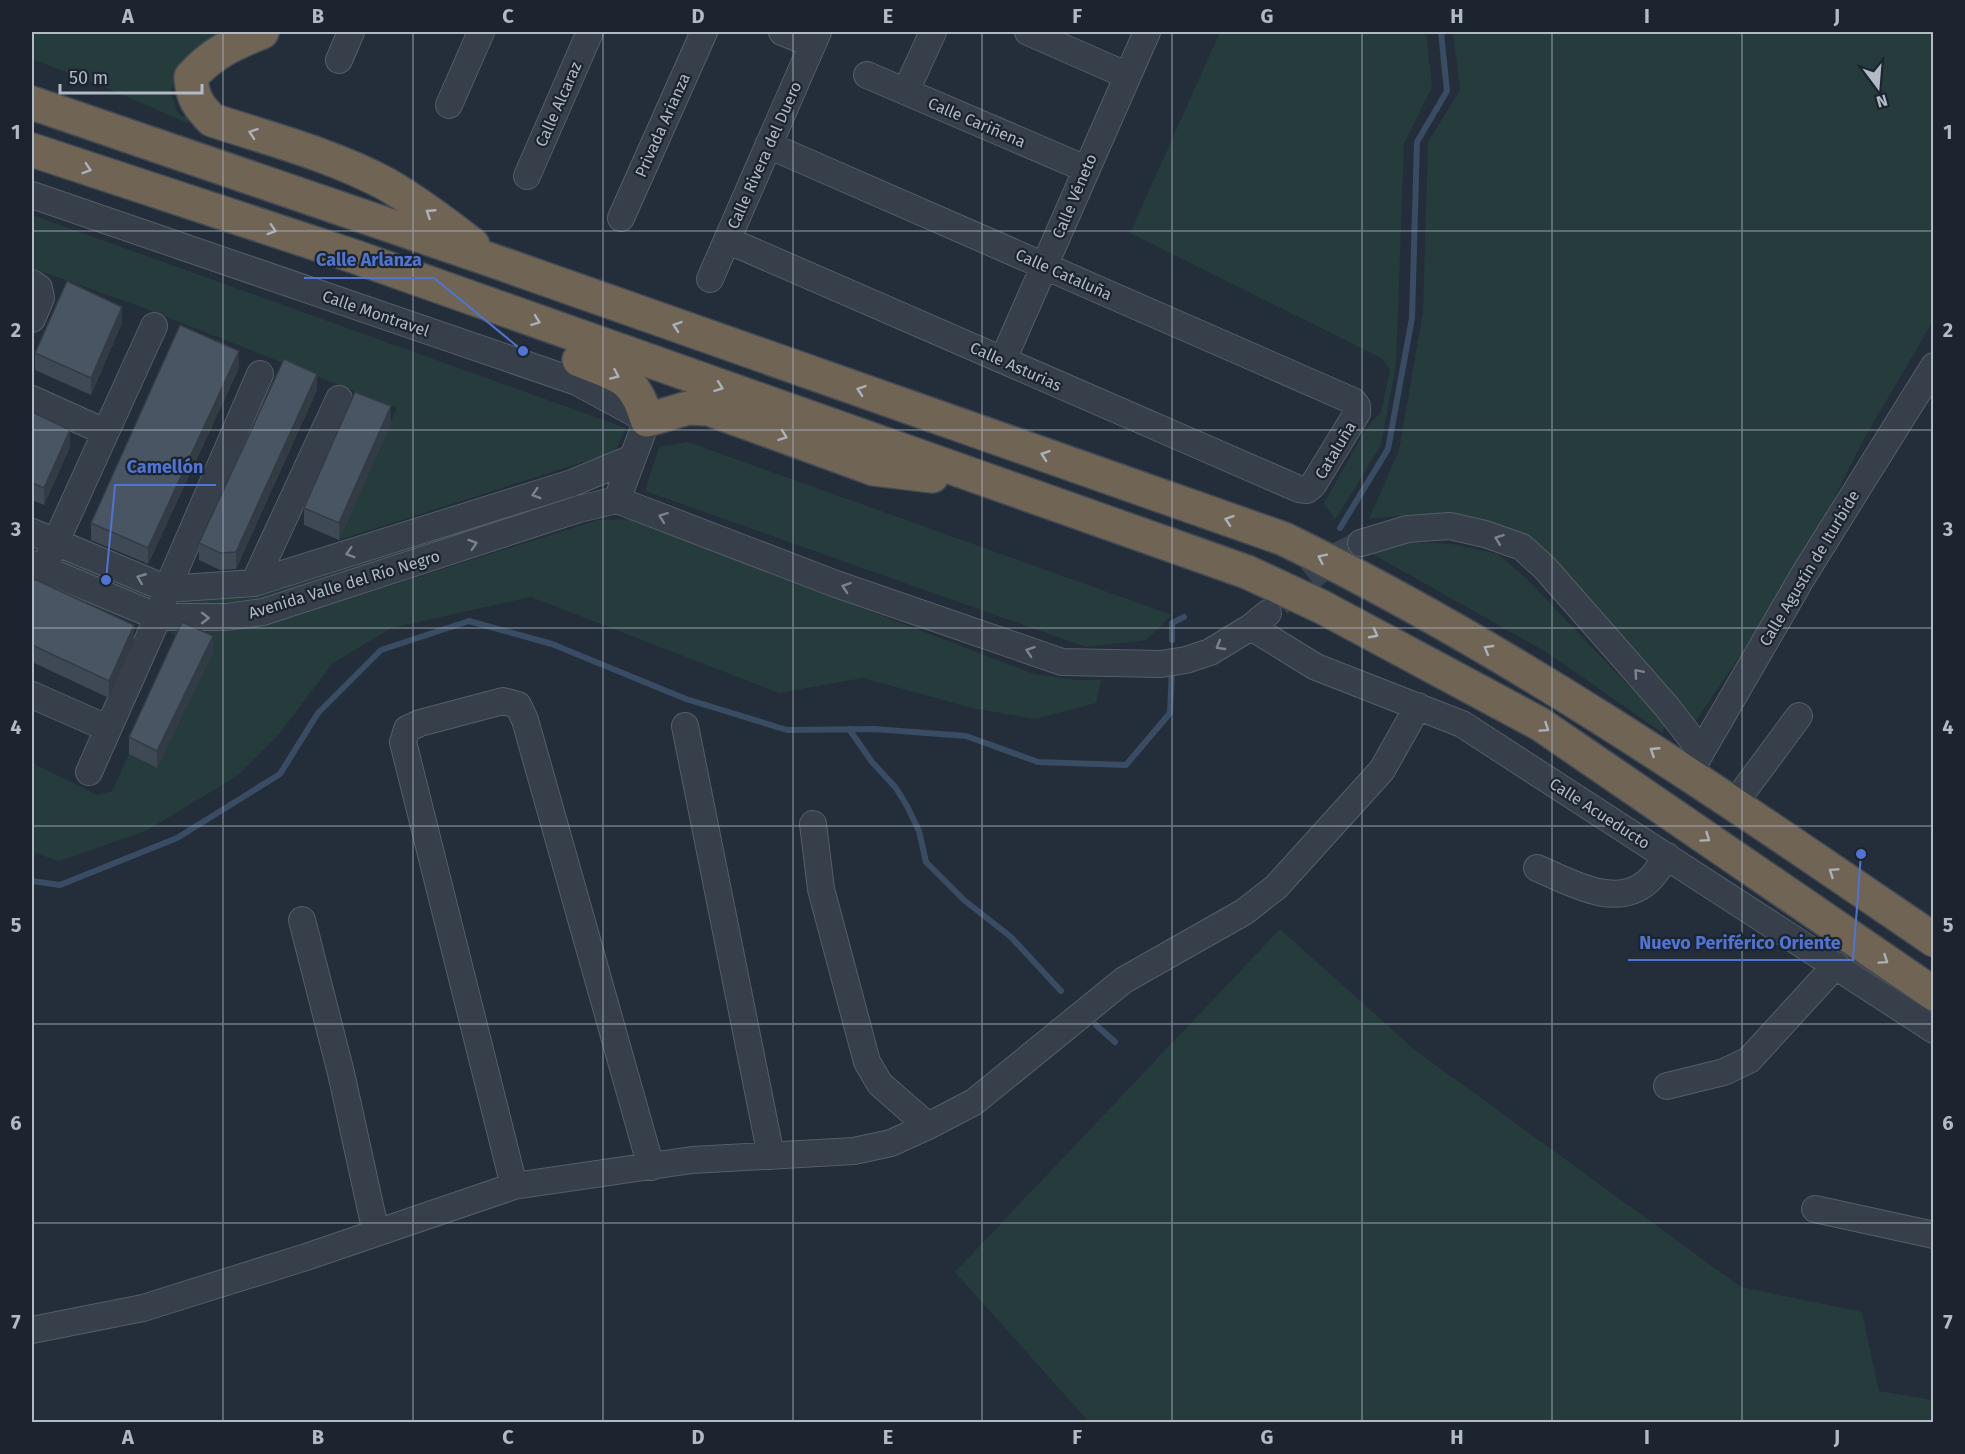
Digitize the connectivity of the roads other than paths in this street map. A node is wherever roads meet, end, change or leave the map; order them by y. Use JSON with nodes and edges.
{"nodes":[{"id":1,"x":262,"y":32,"type":"edge"},
{"id":2,"x":351,"y":32,"type":"edge"},
{"id":3,"x":481,"y":32,"type":"edge"},
{"id":4,"x":590,"y":32,"type":"edge"},
{"id":5,"x":704,"y":32,"type":"edge"},
{"id":6,"x":782,"y":32,"type":"edge"},
{"id":7,"x":933,"y":32,"type":"edge"},
{"id":8,"x":1028,"y":32,"type":"edge"},
{"id":9,"x":1147,"y":32,"type":"edge"},
{"id":10,"x":815,"y":38,"type":"edge"},
{"id":11,"x":339,"y":60,"type":"dead end"},
{"id":12,"x":867,"y":75,"type":"dead end"},
{"id":13,"x":1126,"y":75,"type":"junction"},
{"id":14,"x":906,"y":92,"type":"junction"},
{"id":15,"x":32,"y":103,"type":"edge"},
{"id":16,"x":449,"y":105,"type":"dead end"},
{"id":17,"x":768,"y":145,"type":"junction"},
{"id":18,"x":32,"y":150,"type":"edge"},
{"id":19,"x":1086,"y":169,"type":"junction"},
{"id":20,"x":527,"y":176,"type":"dead end"},
{"id":21,"x":32,"y":195,"type":"edge"},
{"id":22,"x":621,"y":218,"type":"dead end"},
{"id":23,"x":727,"y":240,"type":"junction"},
{"id":24,"x":353,"y":256,"type":"junction"},
{"id":25,"x":494,"y":261,"type":"junction"},
{"id":26,"x":1044,"y":266,"type":"junction"},
{"id":27,"x":710,"y":279,"type":"dead end"},
{"id":28,"x":32,"y":283,"type":"edge"},
{"id":29,"x":32,"y":319,"type":"edge"},
{"id":30,"x":154,"y":326,"type":"dead end"},
{"id":31,"x":1003,"y":360,"type":"junction"},
{"id":32,"x":1934,"y":366,"type":"edge"},
{"id":33,"x":260,"y":374,"type":"dead end"},
{"id":34,"x":32,"y":399,"type":"edge"},
{"id":35,"x":339,"y":399,"type":"dead end"},
{"id":36,"x":1358,"y":406,"type":"joint"},
{"id":37,"x":647,"y":420,"type":"junction"},
{"id":38,"x":105,"y":432,"type":"junction"},
{"id":39,"x":630,"y":459,"type":"junction"},
{"id":40,"x":573,"y":483,"type":"junction"},
{"id":41,"x":991,"y":483,"type":"junction"},
{"id":42,"x":1307,"y":490,"type":"joint"},
{"id":43,"x":617,"y":500,"type":"junction"},
{"id":44,"x":579,"y":509,"type":"junction"},
{"id":45,"x":32,"y":531,"type":"edge"},
{"id":46,"x":56,"y":543,"type":"junction"},
{"id":47,"x":1361,"y":543,"type":"tunnel mouth"},
{"id":48,"x":38,"y":566,"type":"edge"},
{"id":49,"x":254,"y":583,"type":"junction"},
{"id":50,"x":167,"y":589,"type":"junction"},
{"id":51,"x":158,"y":617,"type":"junction"},
{"id":52,"x":32,"y":695,"type":"edge"},
{"id":53,"x":1418,"y":706,"type":"junction"},
{"id":54,"x":1799,"y":716,"type":"dead end"},
{"id":55,"x":685,"y":726,"type":"dead end"},
{"id":56,"x":107,"y":728,"type":"junction"},
{"id":57,"x":1695,"y":762,"type":"junction"},
{"id":58,"x":89,"y":772,"type":"dead end"},
{"id":59,"x":1734,"y":804,"type":"junction"},
{"id":60,"x":813,"y":824,"type":"dead end"},
{"id":61,"x":1667,"y":856,"type":"junction"},
{"id":62,"x":1537,"y":868,"type":"dead end"},
{"id":63,"x":302,"y":920,"type":"dead end"},
{"id":64,"x":1934,"y":940,"type":"edge"},
{"id":65,"x":1836,"y":965,"type":"junction"},
{"id":66,"x":1934,"y":994,"type":"edge"},
{"id":67,"x":1934,"y":1030,"type":"edge"},
{"id":68,"x":1667,"y":1086,"type":"dead end"},
{"id":69,"x":928,"y":1126,"type":"junction"},
{"id":70,"x":771,"y":1156,"type":"junction"},
{"id":71,"x":651,"y":1167,"type":"junction"},
{"id":72,"x":514,"y":1186,"type":"junction"},
{"id":73,"x":1815,"y":1209,"type":"dead end"},
{"id":74,"x":376,"y":1233,"type":"junction"},
{"id":75,"x":1934,"y":1235,"type":"edge"},
{"id":76,"x":32,"y":1330,"type":"edge"}],
"edges":[{"from":25,"to":1,"type":"highway","one_way":true},
{"from":2,"to":11,"type":"street"},
{"from":3,"to":16,"type":"street"},
{"from":4,"to":20,"type":"street","name":"Calle Alcaraz"},
{"from":5,"to":22,"type":"street","name":"Privada Arianza"},
{"from":6,"to":10,"type":"street"},
{"from":7,"to":14,"type":"street"},
{"from":8,"to":13,"type":"street"},
{"from":9,"to":13,"type":"street","name":"Calle Véneto"},
{"from":10,"to":17,"type":"street","name":"Calle Rivera del Duero"},
{"from":12,"to":14,"type":"street","name":"Calle Cariñena"},
{"from":13,"to":19,"type":"street","name":"Calle Véneto"},
{"from":14,"to":19,"type":"street","name":"Calle Cariñena"},
{"from":15,"to":25,"type":"highway"},
{"from":17,"to":23,"type":"street","name":"Calle Rivera del Duero"},
{"from":17,"to":26,"type":"street","name":"Calle Cataluña"},
{"from":18,"to":24,"type":"highway","one_way":true},
{"from":19,"to":26,"type":"street","name":"Calle Véneto"},
{"from":21,"to":37,"type":"street","name":"Calle Montravel"},
{"from":23,"to":27,"type":"street","name":"Calle Rivera del Duero"},
{"from":23,"to":31,"type":"street","name":"Calle Asturias"},
{"from":24,"to":37,"type":"highway","one_way":true},
{"from":24,"to":41,"type":"highway","one_way":true},
{"from":57,"to":25,"type":"highway","one_way":true},
{"from":26,"to":31,"type":"street","name":"Calle Véneto"},
{"from":26,"to":36,"type":"street","name":"Calle Cataluña"},
{"from":28,"to":29,"type":"street"},
{"from":30,"to":38,"type":"street"},
{"from":31,"to":42,"type":"street","name":"Calle Asturias"},
{"from":32,"to":57,"type":"street","name":"Calle Agustín de Iturbide"},
{"from":33,"to":50,"type":"street"},
{"from":34,"to":38,"type":"street"},
{"from":35,"to":49,"type":"street"},
{"from":36,"to":42,"type":"street","name":"Cataluña"},
{"from":37,"to":39,"type":"street"},
{"from":37,"to":41,"type":"highway","one_way":true},
{"from":38,"to":46,"type":"street"},
{"from":39,"to":40,"type":"street","name":"Avenida Valle del Río Negro"},
{"from":39,"to":43,"type":"street"},
{"from":40,"to":44,"type":"street"},
{"from":40,"to":49,"type":"street","name":"Avenida Valle del Río Negro","one_way":true},
{"from":41,"to":66,"type":"highway","one_way":true},
{"from":43,"to":44,"type":"street","name":"Avenida Valle del Río Negro"},
{"from":53,"to":43,"type":"street","name":"Calle Acueducto","one_way":true},
{"from":51,"to":44,"type":"street","name":"Avenida Valle del Río Negro","one_way":true},
{"from":45,"to":46,"type":"street","name":"Avenida Valle del Río Negro"},
{"from":46,"to":48,"type":"street"},
{"from":50,"to":46,"type":"street","name":"Avenida Valle del Río Negro","one_way":true},
{"from":57,"to":47,"type":"street","one_way":true},
{"from":48,"to":51,"type":"street","name":"Avenida Valle del Río Negro"},
{"from":49,"to":50,"type":"street","name":"Avenida Valle del Río Negro"},
{"from":50,"to":51,"type":"street"},
{"from":51,"to":56,"type":"street"},
{"from":52,"to":56,"type":"street"},
{"from":53,"to":61,"type":"street","name":"Calle Acueducto"},
{"from":53,"to":69,"type":"street"},
{"from":54,"to":59,"type":"street"},
{"from":55,"to":70,"type":"street"},
{"from":56,"to":58,"type":"street"},
{"from":57,"to":59,"type":"highway"},
{"from":64,"to":59,"type":"highway","one_way":true},
{"from":60,"to":69,"type":"street"},
{"from":61,"to":62,"type":"street"},
{"from":61,"to":65,"type":"street","name":"Calle Acueducto"},
{"from":63,"to":74,"type":"street"},
{"from":65,"to":67,"type":"street","name":"Calle Acueducto"},
{"from":65,"to":68,"type":"street"},
{"from":69,"to":70,"type":"street"},
{"from":70,"to":71,"type":"street"},
{"from":71,"to":72,"type":"street"},
{"from":71,"to":72,"type":"street"},
{"from":72,"to":74,"type":"street"},
{"from":73,"to":75,"type":"street"},
{"from":74,"to":76,"type":"street"}]}
